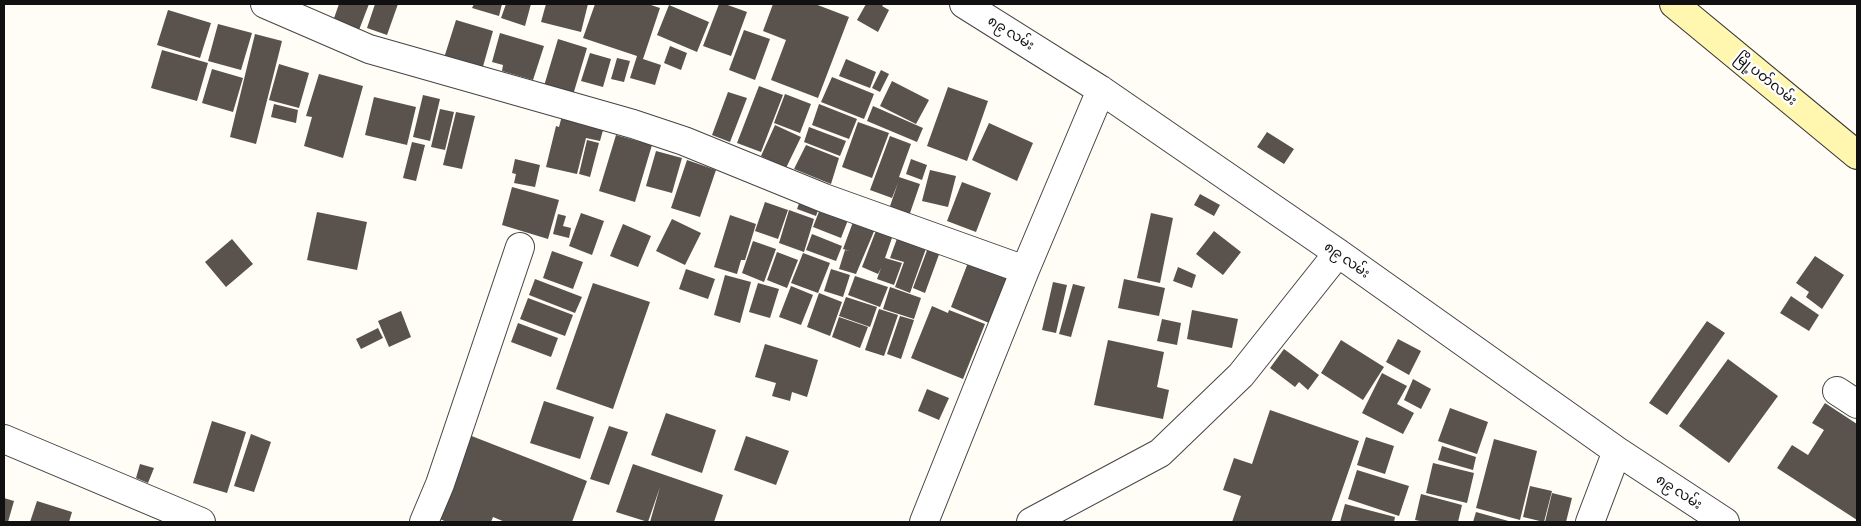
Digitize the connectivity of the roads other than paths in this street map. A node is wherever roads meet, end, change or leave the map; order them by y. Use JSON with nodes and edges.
{"nodes":[{"id":1,"x":265,"y":4,"type":"edge"},
{"id":2,"x":964,"y":4,"type":"edge"},
{"id":3,"x":1674,"y":4,"type":"edge"},
{"id":4,"x":1101,"y":90,"type":"junction"},
{"id":5,"x":1857,"y":155,"type":"edge"},
{"id":6,"x":520,"y":247,"type":"dead end"},
{"id":7,"x":1338,"y":253,"type":"junction"},
{"id":8,"x":1025,"y":270,"type":"junction"},
{"id":9,"x":4,"y":439,"type":"edge"},
{"id":10,"x":1616,"y":451,"type":"junction"},
{"id":11,"x":202,"y":522,"type":"edge"},
{"id":12,"x":424,"y":522,"type":"edge"},
{"id":13,"x":924,"y":522,"type":"edge"},
{"id":14,"x":1031,"y":522,"type":"edge"},
{"id":15,"x":1590,"y":522,"type":"edge"},
{"id":16,"x":1725,"y":522,"type":"edge"}],
"edges":[{"from":1,"to":8,"type":"street"},
{"from":2,"to":4,"type":"street","name":"၈၉ လမ်း"},
{"from":3,"to":5,"type":"main road","name":"မြို့ပတ်လမ်း"},
{"from":4,"to":7,"type":"street","name":"၈၉ လမ်း"},
{"from":4,"to":8,"type":"street"},
{"from":6,"to":12,"type":"street"},
{"from":7,"to":10,"type":"street","name":"၈၉ လမ်း"},
{"from":7,"to":14,"type":"street"},
{"from":8,"to":13,"type":"street"},
{"from":9,"to":11,"type":"street"},
{"from":10,"to":15,"type":"street"},
{"from":10,"to":16,"type":"street","name":"၈၉ လမ်း"}]}
